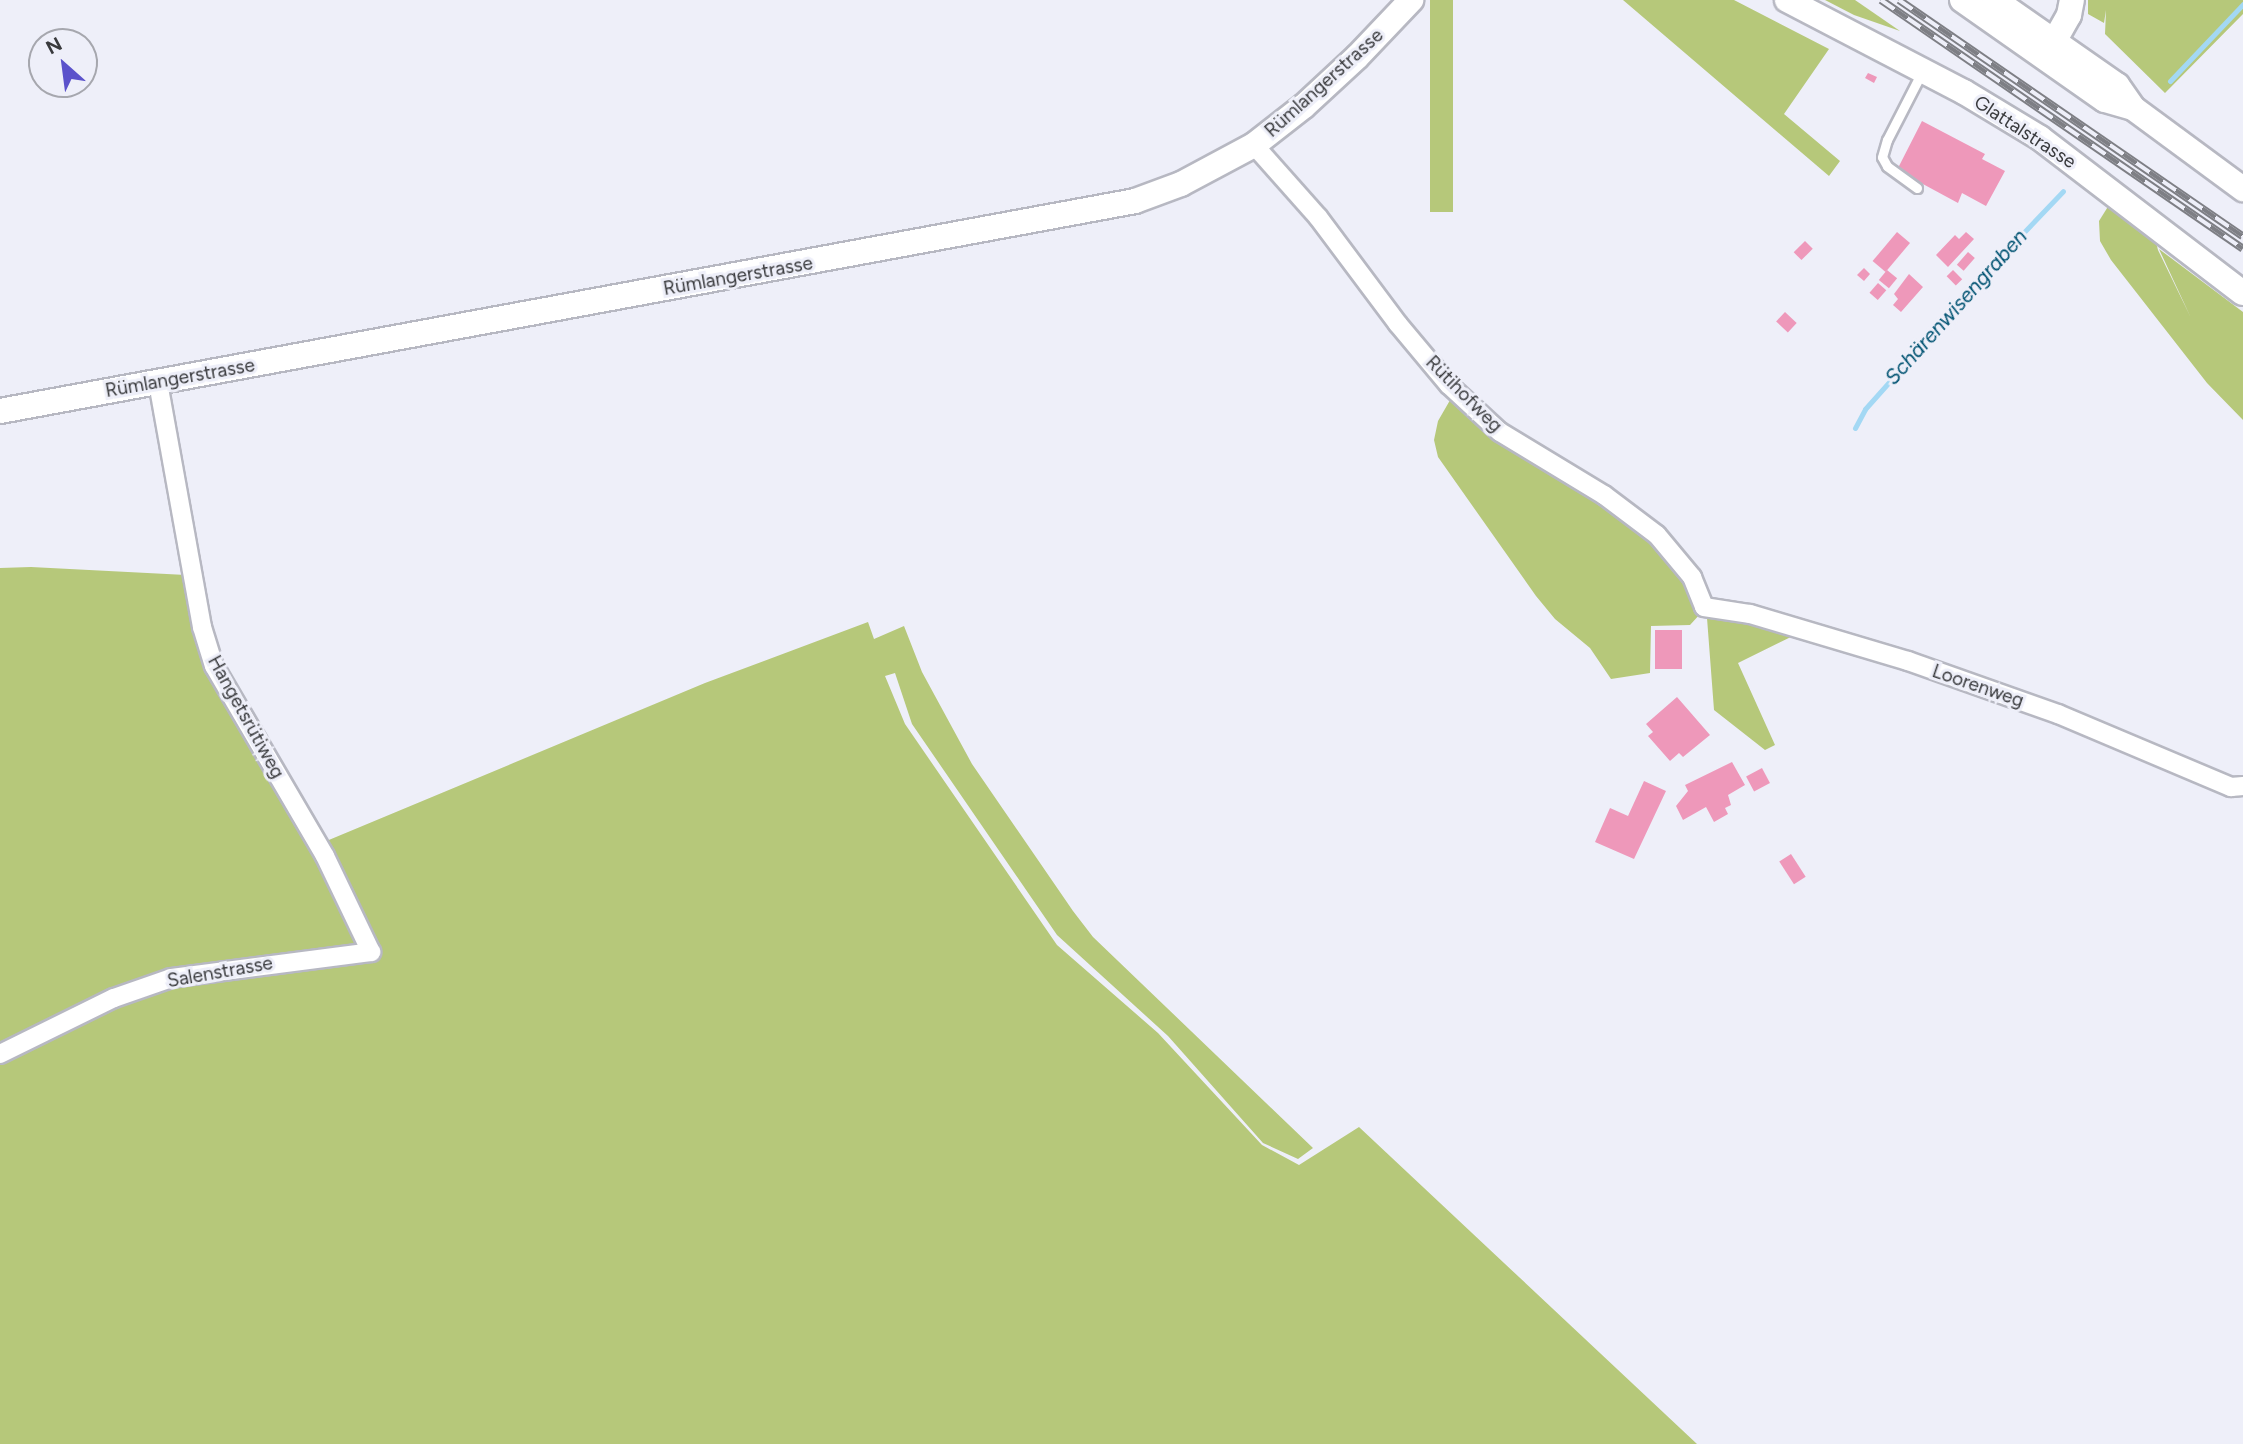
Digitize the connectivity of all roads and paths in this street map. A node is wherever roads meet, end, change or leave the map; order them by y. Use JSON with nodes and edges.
{"nodes":[{"id":1,"x":1411,"y":0,"type":"edge"},
{"id":2,"x":1787,"y":0,"type":"edge"},
{"id":3,"x":1962,"y":0,"type":"edge"},
{"id":4,"x":1996,"y":0,"type":"edge"},
{"id":5,"x":2072,"y":0,"type":"edge"},
{"id":6,"x":2050,"y":49,"type":"junction"},
{"id":7,"x":1923,"y":70,"type":"junction"},
{"id":8,"x":1254,"y":145,"type":"junction"},
{"id":9,"x":1917,"y":188,"type":"dead end"},
{"id":10,"x":2243,"y":189,"type":"edge"},
{"id":11,"x":2243,"y":293,"type":"edge"},
{"id":12,"x":158,"y":382,"type":"junction"},
{"id":13,"x":0,"y":411,"type":"edge"},
{"id":14,"x":1704,"y":607,"type":"joint"},
{"id":15,"x":2243,"y":786,"type":"edge"},
{"id":16,"x":371,"y":952,"type":"joint"},
{"id":17,"x":0,"y":1054,"type":"edge"}],
"edges":[{"from":1,"to":8,"type":"street","name":"Rümlangerstrasse"},
{"from":2,"to":7,"type":"street","name":"Glattalstrasse"},
{"from":3,"to":6,"type":"street"},
{"from":4,"to":6,"type":"street"},
{"from":5,"to":6,"type":"street"},
{"from":6,"to":10,"type":"street"},
{"from":7,"to":9,"type":"lane"},
{"from":7,"to":11,"type":"street","name":"Glattalstrasse"},
{"from":8,"to":12,"type":"street","name":"Rümlangerstrasse"},
{"from":8,"to":14,"type":"street","name":"Rütihofweg"},
{"from":12,"to":13,"type":"street","name":"Rümlangerstrasse"},
{"from":12,"to":16,"type":"street","name":"Hangetsrütiweg"},
{"from":14,"to":15,"type":"street","name":"Loorenweg"},
{"from":16,"to":17,"type":"street","name":"Salenstrasse"}]}
